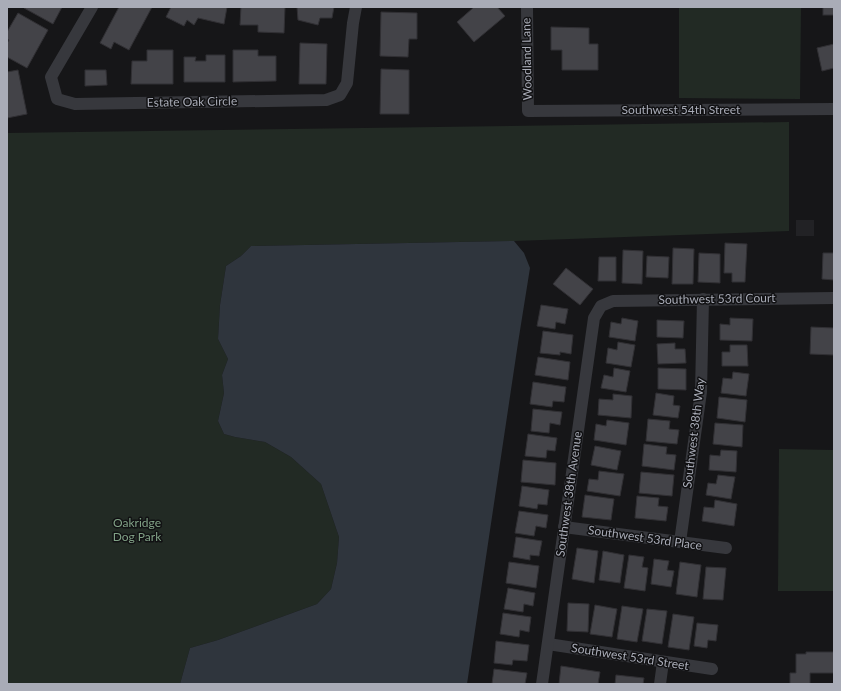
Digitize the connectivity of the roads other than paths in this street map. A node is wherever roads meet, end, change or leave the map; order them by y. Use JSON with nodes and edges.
{"nodes":[{"id":1,"x":92,"y":7,"type":"edge"},
{"id":2,"x":356,"y":7,"type":"edge"},
{"id":3,"x":527,"y":7,"type":"edge"},
{"id":4,"x":834,"y":109,"type":"edge"},
{"id":5,"x":528,"y":111,"type":"joint"},
{"id":6,"x":834,"y":298,"type":"edge"},
{"id":7,"x":703,"y":299,"type":"junction"},
{"id":8,"x":601,"y":306,"type":"joint"},
{"id":9,"x":564,"y":527,"type":"junction"},
{"id":10,"x":680,"y":542,"type":"junction"},
{"id":11,"x":726,"y":548,"type":"dead end"},
{"id":12,"x":548,"y":644,"type":"junction"},
{"id":13,"x":663,"y":662,"type":"junction"},
{"id":14,"x":712,"y":669,"type":"dead end"},
{"id":15,"x":542,"y":684,"type":"edge"},
{"id":16,"x":660,"y":684,"type":"edge"}],
"edges":[{"from":1,"to":2,"type":"street","name":"Estate Oak Circle"},
{"from":3,"to":5,"type":"street","name":"Woodland Lane"},
{"from":4,"to":5,"type":"street","name":"Southwest 54th Street"},
{"from":6,"to":7,"type":"street","name":"Southwest 53rd Court"},
{"from":7,"to":8,"type":"street","name":"Southwest 53rd Court"},
{"from":7,"to":10,"type":"street","name":"Southwest 38th Way"},
{"from":8,"to":9,"type":"street","name":"Southwest 38th Avenue"},
{"from":9,"to":10,"type":"street","name":"Southwest 53rd Place"},
{"from":9,"to":12,"type":"street","name":"Southwest 38th Avenue"},
{"from":10,"to":11,"type":"street","name":"Southwest 53rd Place"},
{"from":12,"to":13,"type":"street","name":"Southwest 53rd Street"},
{"from":12,"to":15,"type":"street","name":"Southwest 38th Avenue"},
{"from":13,"to":14,"type":"street","name":"Southwest 53rd Street"},
{"from":13,"to":16,"type":"street"}]}
